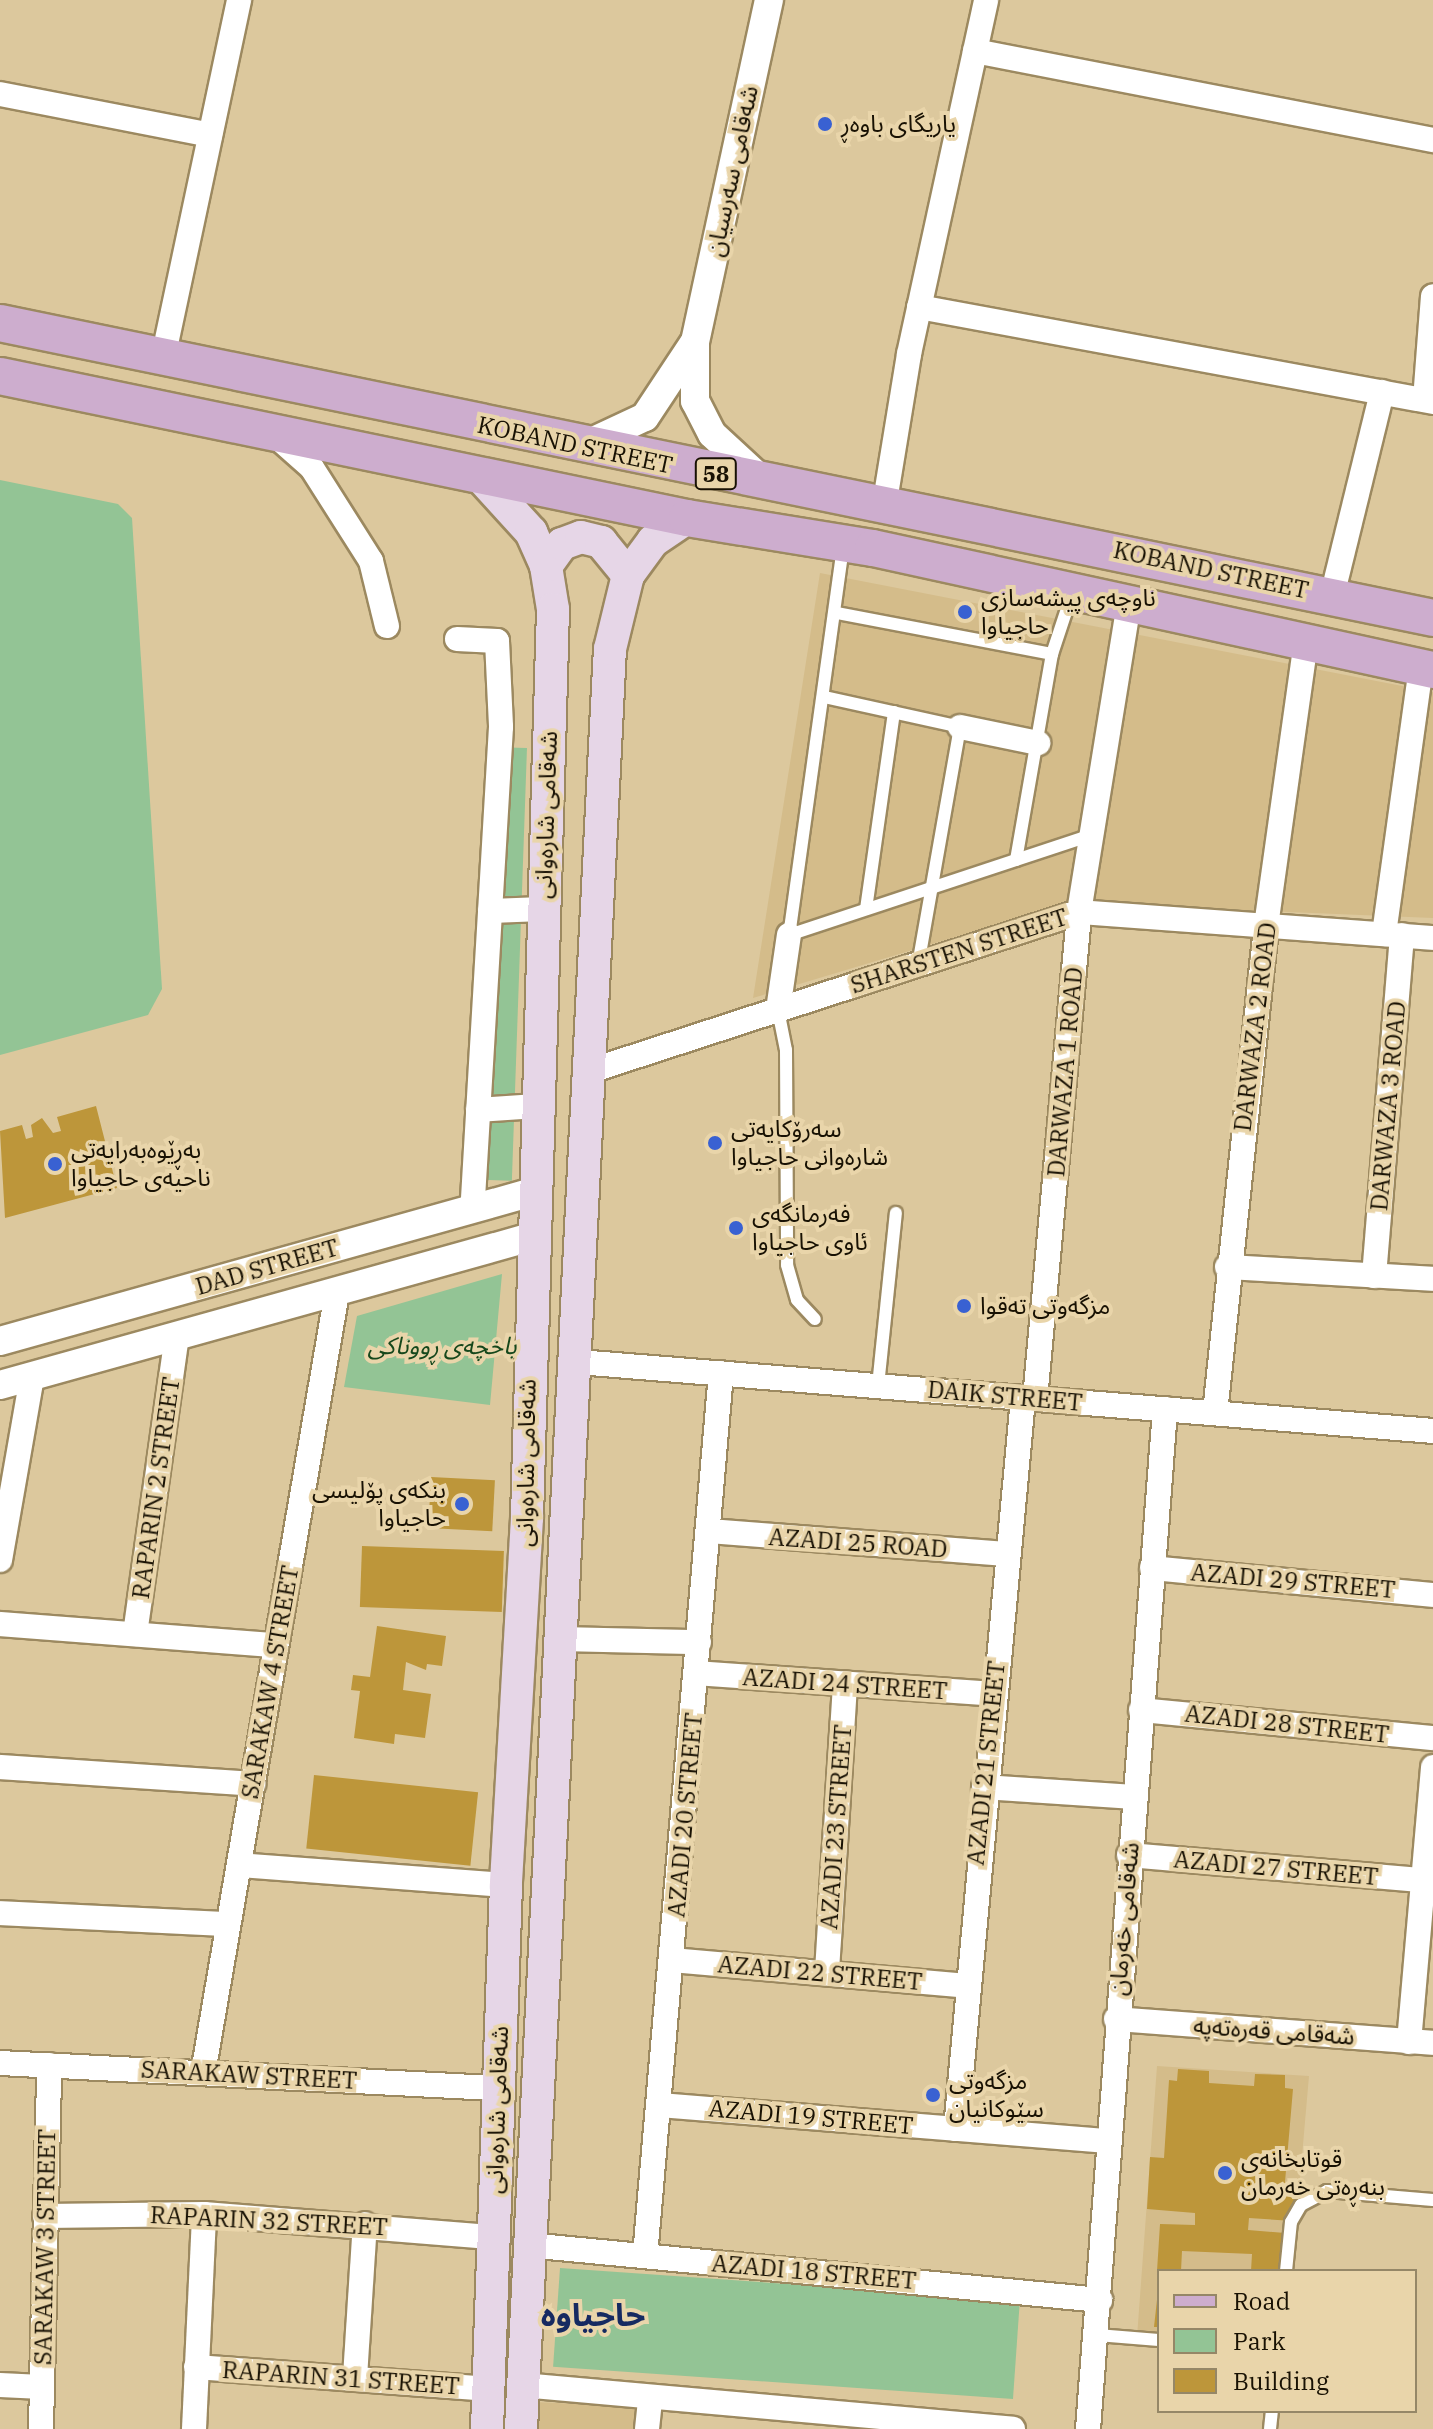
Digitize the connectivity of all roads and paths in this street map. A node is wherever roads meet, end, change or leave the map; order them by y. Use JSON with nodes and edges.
{"nodes":[{"id":1,"x":239,"y":0,"type":"edge"},
{"id":2,"x":769,"y":0,"type":"edge"},
{"id":3,"x":986,"y":0,"type":"edge"},
{"id":4,"x":975,"y":51,"type":"junction"},
{"id":5,"x":0,"y":94,"type":"edge"},
{"id":6,"x":210,"y":135,"type":"junction"},
{"id":7,"x":1433,"y":140,"type":"edge"},
{"id":8,"x":1433,"y":296,"type":"edge"},
{"id":9,"x":919,"y":307,"type":"junction"},
{"id":10,"x":0,"y":323,"type":"edge"},
{"id":11,"x":695,"y":342,"type":"junction"},
{"id":12,"x":109,"y":346,"type":"junction"},
{"id":13,"x":163,"y":358,"type":"junction"},
{"id":14,"x":0,"y":376,"type":"edge"},
{"id":15,"x":1382,"y":392,"type":"junction"},
{"id":16,"x":97,"y":396,"type":"junction"},
{"id":17,"x":1429,"y":401,"type":"edge"},
{"id":18,"x":270,"y":432,"type":"junction"},
{"id":19,"x":581,"y":446,"type":"junction"},
{"id":20,"x":478,"y":474,"type":"junction"},
{"id":21,"x":766,"y":484,"type":"junction"},
{"id":22,"x":884,"y":507,"type":"junction"},
{"id":23,"x":687,"y":518,"type":"junction"},
{"id":24,"x":843,"y":544,"type":"junction"},
{"id":25,"x":1172,"y":560,"type":"junction"},
{"id":26,"x":546,"y":566,"type":"junction"},
{"id":27,"x":628,"y":575,"type":"junction"},
{"id":28,"x":1073,"y":590,"type":"junction"},
{"id":29,"x":1332,"y":596,"type":"junction"},
{"id":30,"x":1129,"y":604,"type":"junction"},
{"id":31,"x":1164,"y":610,"type":"junction"},
{"id":32,"x":837,"y":613,"type":"junction"},
{"id":33,"x":1433,"y":618,"type":"edge"},
{"id":34,"x":387,"y":626,"type":"dead end"},
{"id":35,"x":457,"y":639,"type":"dead end"},
{"id":36,"x":1306,"y":642,"type":"junction"},
{"id":37,"x":1052,"y":654,"type":"junction"},
{"id":38,"x":1427,"y":669,"type":"edge"},
{"id":39,"x":824,"y":697,"type":"junction"},
{"id":40,"x":894,"y":712,"type":"junction"},
{"id":41,"x":960,"y":727,"type":"junction"},
{"id":42,"x":1038,"y":743,"type":"junction"},
{"id":43,"x":1092,"y":835,"type":"junction"},
{"id":44,"x":1016,"y":860,"type":"junction"},
{"id":45,"x":930,"y":888,"type":"junction"},
{"id":46,"x":543,"y":909,"type":"junction"},
{"id":47,"x":866,"y":909,"type":"junction"},
{"id":48,"x":490,"y":911,"type":"junction"},
{"id":49,"x":1079,"y":912,"type":"junction"},
{"id":50,"x":1266,"y":926,"type":"junction"},
{"id":51,"x":789,"y":935,"type":"junction"},
{"id":52,"x":1393,"y":935,"type":"junction"},
{"id":53,"x":1433,"y":938,"type":"edge"},
{"id":54,"x":918,"y":964,"type":"junction"},
{"id":55,"x":778,"y":1010,"type":"junction"},
{"id":56,"x":593,"y":1070,"type":"junction"},
{"id":57,"x":536,"y":1106,"type":"junction"},
{"id":58,"x":478,"y":1110,"type":"junction"},
{"id":59,"x":533,"y":1192,"type":"junction"},
{"id":60,"x":472,"y":1210,"type":"junction"},
{"id":61,"x":896,"y":1213,"type":"dead end"},
{"id":62,"x":531,"y":1237,"type":"junction"},
{"id":63,"x":1227,"y":1267,"type":"junction"},
{"id":64,"x":1374,"y":1276,"type":"junction"},
{"id":65,"x":1433,"y":1279,"type":"edge"},
{"id":66,"x":337,"y":1292,"type":"junction"},
{"id":67,"x":815,"y":1319,"type":"dead end"},
{"id":68,"x":0,"y":1341,"type":"edge"},
{"id":69,"x":176,"y":1341,"type":"junction"},
{"id":70,"x":578,"y":1362,"type":"junction"},
{"id":71,"x":721,"y":1373,"type":"junction"},
{"id":72,"x":32,"y":1376,"type":"junction"},
{"id":73,"x":0,"y":1385,"type":"edge"},
{"id":74,"x":878,"y":1386,"type":"junction"},
{"id":75,"x":1029,"y":1398,"type":"junction"},
{"id":76,"x":1165,"y":1409,"type":"junction"},
{"id":77,"x":1215,"y":1413,"type":"junction"},
{"id":78,"x":1433,"y":1431,"type":"edge"},
{"id":79,"x":527,"y":1518,"type":"junction"},
{"id":80,"x":566,"y":1521,"type":"junction"},
{"id":81,"x":708,"y":1531,"type":"junction"},
{"id":82,"x":1007,"y":1554,"type":"junction"},
{"id":83,"x":0,"y":1560,"type":"edge"},
{"id":84,"x":1152,"y":1568,"type":"junction"},
{"id":85,"x":1433,"y":1595,"type":"edge"},
{"id":86,"x":0,"y":1624,"type":"edge"},
{"id":87,"x":135,"y":1634,"type":"junction"},
{"id":88,"x":562,"y":1639,"type":"junction"},
{"id":89,"x":699,"y":1642,"type":"junction"},
{"id":90,"x":276,"y":1645,"type":"junction"},
{"id":91,"x":696,"y":1673,"type":"junction"},
{"id":92,"x":845,"y":1684,"type":"junction"},
{"id":93,"x":993,"y":1694,"type":"junction"},
{"id":94,"x":1141,"y":1710,"type":"junction"},
{"id":95,"x":1433,"y":1738,"type":"edge"},
{"id":96,"x":0,"y":1767,"type":"edge"},
{"id":97,"x":1433,"y":1767,"type":"edge"},
{"id":98,"x":253,"y":1784,"type":"junction"},
{"id":99,"x":984,"y":1787,"type":"junction"},
{"id":100,"x":1134,"y":1797,"type":"junction"},
{"id":101,"x":1129,"y":1855,"type":"junction"},
{"id":102,"x":239,"y":1865,"type":"junction"},
{"id":103,"x":1423,"y":1880,"type":"junction"},
{"id":104,"x":506,"y":1885,"type":"junction"},
{"id":105,"x":0,"y":1913,"type":"edge"},
{"id":106,"x":228,"y":1924,"type":"junction"},
{"id":107,"x":672,"y":1960,"type":"junction"},
{"id":108,"x":827,"y":1971,"type":"junction"},
{"id":109,"x":967,"y":1986,"type":"junction"},
{"id":110,"x":1116,"y":2019,"type":"junction"},
{"id":111,"x":1421,"y":2042,"type":"edge"},
{"id":112,"x":0,"y":2063,"type":"edge"},
{"id":113,"x":49,"y":2065,"type":"junction"},
{"id":114,"x":203,"y":2073,"type":"junction"},
{"id":115,"x":498,"y":2088,"type":"junction"},
{"id":116,"x":659,"y":2105,"type":"junction"},
{"id":117,"x":956,"y":2129,"type":"junction"},
{"id":118,"x":1106,"y":2141,"type":"junction"},
{"id":119,"x":1433,"y":2200,"type":"edge"},
{"id":120,"x":204,"y":2214,"type":"junction"},
{"id":121,"x":45,"y":2216,"type":"junction"},
{"id":122,"x":365,"y":2224,"type":"junction"},
{"id":123,"x":493,"y":2237,"type":"junction"},
{"id":124,"x":528,"y":2245,"type":"junction"},
{"id":125,"x":645,"y":2256,"type":"junction"},
{"id":126,"x":1286,"y":2269,"type":"edge"},
{"id":127,"x":1100,"y":2300,"type":"junction"},
{"id":128,"x":1097,"y":2335,"type":"junction"},
{"id":129,"x":1157,"y":2340,"type":"edge"},
{"id":130,"x":196,"y":2367,"type":"junction"},
{"id":131,"x":355,"y":2377,"type":"junction"},
{"id":132,"x":0,"y":2385,"type":"edge"},
{"id":133,"x":522,"y":2385,"type":"junction"},
{"id":134,"x":42,"y":2387,"type":"junction"},
{"id":135,"x":486,"y":2389,"type":"junction"},
{"id":136,"x":650,"y":2398,"type":"junction"},
{"id":137,"x":781,"y":2421,"type":"edge"},
{"id":138,"x":41,"y":2429,"type":"edge"},
{"id":139,"x":194,"y":2429,"type":"edge"},
{"id":140,"x":487,"y":2429,"type":"edge"},
{"id":141,"x":521,"y":2429,"type":"edge"},
{"id":142,"x":647,"y":2429,"type":"edge"},
{"id":143,"x":1013,"y":2429,"type":"edge"},
{"id":144,"x":1088,"y":2429,"type":"edge"}],
"edges":[{"from":1,"to":6,"type":"street"},
{"from":2,"to":11,"type":"street","name":"شەقامی سەرسیان"},
{"from":3,"to":4,"type":"street"},
{"from":4,"to":7,"type":"street"},
{"from":4,"to":9,"type":"street"},
{"from":5,"to":6,"type":"street"},
{"from":6,"to":13,"type":"street"},
{"from":8,"to":17,"type":"street"},
{"from":9,"to":15,"type":"street"},
{"from":9,"to":22,"type":"street"},
{"from":10,"to":12,"type":"main road","name":"KOBAND STREET","number":"58"},
{"from":11,"to":19,"type":"street"},
{"from":11,"to":21,"type":"street"},
{"from":12,"to":13,"type":"main road","name":"KOBAND STREET","number":"58"},
{"from":12,"to":16,"type":"main road"},
{"from":13,"to":19,"type":"main road","name":"KOBAND STREET","number":"58"},
{"from":14,"to":16,"type":"main road","name":"KOBAND STREET","number":"58"},
{"from":15,"to":17,"type":"street"},
{"from":15,"to":29,"type":"street"},
{"from":16,"to":18,"type":"main road","name":"KOBAND STREET","number":"58"},
{"from":18,"to":20,"type":"main road","name":"KOBAND STREET","number":"58"},
{"from":18,"to":34,"type":"street"},
{"from":19,"to":21,"type":"main road","name":"KOBAND STREET","number":"58"},
{"from":20,"to":23,"type":"main road","name":"KOBAND STREET","number":"58"},
{"from":20,"to":26,"type":"main road","name":"شەقامی شارەوانی"},
{"from":21,"to":22,"type":"main road","name":"KOBAND STREET","number":"58"},
{"from":22,"to":25,"type":"main road","name":"KOBAND STREET","number":"58"},
{"from":23,"to":24,"type":"main road","name":"KOBAND STREET","number":"58"},
{"from":23,"to":27,"type":"main road","name":"شەقامی شارەوانی"},
{"from":24,"to":28,"type":"main road","name":"KOBAND STREET","number":"58"},
{"from":24,"to":32,"type":"lane"},
{"from":25,"to":29,"type":"main road","name":"KOBAND STREET","number":"58"},
{"from":25,"to":31,"type":"main road"},
{"from":26,"to":27,"type":"main road"},
{"from":26,"to":46,"type":"main road","name":"شەقامی شارەوانی"},
{"from":27,"to":56,"type":"main road","name":"شەقامی شارەوانی"},
{"from":28,"to":30,"type":"main road","name":"KOBAND STREET","number":"58"},
{"from":28,"to":37,"type":"lane"},
{"from":29,"to":33,"type":"main road","name":"KOBAND STREET","number":"58"},
{"from":30,"to":31,"type":"main road","name":"KOBAND STREET","number":"58"},
{"from":30,"to":43,"type":"street","name":"DARWAZA 1 ROAD"},
{"from":31,"to":36,"type":"main road","name":"KOBAND STREET","number":"58"},
{"from":32,"to":37,"type":"lane"},
{"from":32,"to":39,"type":"lane"},
{"from":35,"to":48,"type":"street"},
{"from":36,"to":38,"type":"main road","name":"KOBAND STREET","number":"58"},
{"from":36,"to":50,"type":"street","name":"DARWAZA 2 ROAD"},
{"from":37,"to":42,"type":"lane"},
{"from":38,"to":52,"type":"street","name":"DARWAZA 3 ROAD"},
{"from":39,"to":40,"type":"lane"},
{"from":39,"to":51,"type":"lane"},
{"from":40,"to":41,"type":"lane"},
{"from":40,"to":47,"type":"lane"},
{"from":41,"to":42,"type":"street"},
{"from":41,"to":45,"type":"lane"},
{"from":42,"to":44,"type":"lane"},
{"from":43,"to":44,"type":"lane"},
{"from":43,"to":49,"type":"street","name":"DARWAZA 1 ROAD"},
{"from":44,"to":45,"type":"lane"},
{"from":45,"to":47,"type":"lane"},
{"from":45,"to":54,"type":"lane"},
{"from":46,"to":48,"type":"street"},
{"from":46,"to":57,"type":"main road","name":"شەقامی شارەوانی"},
{"from":47,"to":51,"type":"lane"},
{"from":48,"to":58,"type":"street"},
{"from":49,"to":50,"type":"street","name":"SHARSTEN STREET"},
{"from":49,"to":54,"type":"street","name":"SHARSTEN STREET"},
{"from":49,"to":75,"type":"street","name":"DARWAZA 1 ROAD"},
{"from":50,"to":52,"type":"street","name":"SHARSTEN STREET"},
{"from":50,"to":63,"type":"street","name":"DARWAZA 2 ROAD"},
{"from":51,"to":55,"type":"street"},
{"from":52,"to":53,"type":"street","name":"SHARSTEN STREET"},
{"from":52,"to":64,"type":"street","name":"DARWAZA 3 ROAD"},
{"from":54,"to":55,"type":"street","name":"SHARSTEN STREET"},
{"from":55,"to":56,"type":"street","name":"SHARSTEN STREET"},
{"from":55,"to":67,"type":"lane"},
{"from":56,"to":70,"type":"main road","name":"شەقامی شارەوانی"},
{"from":57,"to":58,"type":"street"},
{"from":57,"to":59,"type":"main road","name":"شەقامی شارەوانی"},
{"from":58,"to":60,"type":"street"},
{"from":59,"to":60,"type":"street","name":"DAD STREET"},
{"from":59,"to":62,"type":"main road","name":"شەقامی شارەوانی"},
{"from":60,"to":68,"type":"street","name":"DAD STREET"},
{"from":61,"to":74,"type":"lane"},
{"from":62,"to":66,"type":"street","name":"DAD STREET"},
{"from":62,"to":79,"type":"main road","name":"شەقامی شارەوانی"},
{"from":63,"to":64,"type":"street"},
{"from":63,"to":77,"type":"street","name":"DARWAZA 2 ROAD"},
{"from":64,"to":65,"type":"street"},
{"from":66,"to":69,"type":"street","name":"DAD STREET"},
{"from":66,"to":90,"type":"street","name":"SARAKAW 4 STREET"},
{"from":69,"to":72,"type":"street","name":"DAD STREET"},
{"from":69,"to":87,"type":"street","name":"RAPARIN 2 STREET"},
{"from":70,"to":71,"type":"street","name":"DAIK STREET"},
{"from":70,"to":80,"type":"main road","name":"شەقامی شارەوانی"},
{"from":71,"to":74,"type":"street","name":"DAIK STREET"},
{"from":71,"to":81,"type":"street","name":"AZADI 20 STREET"},
{"from":72,"to":73,"type":"street","name":"DAD STREET"},
{"from":72,"to":83,"type":"street"},
{"from":74,"to":75,"type":"street","name":"DAIK STREET"},
{"from":75,"to":76,"type":"street","name":"DAIK STREET"},
{"from":75,"to":82,"type":"street","name":"AZADI 21 STREET"},
{"from":76,"to":77,"type":"street","name":"DAIK STREET"},
{"from":76,"to":84,"type":"street","name":"شەقامی خەرمان"},
{"from":77,"to":78,"type":"street","name":"DAIK STREET"},
{"from":79,"to":80,"type":"main road"},
{"from":79,"to":104,"type":"main road","name":"شەقامی شارەوانی"},
{"from":80,"to":88,"type":"main road","name":"شەقامی شارەوانی"},
{"from":81,"to":82,"type":"street","name":"AZADI 25 ROAD"},
{"from":81,"to":89,"type":"street","name":"AZADI 20 STREET"},
{"from":82,"to":93,"type":"street","name":"AZADI 21 STREET"},
{"from":84,"to":85,"type":"street","name":"AZADI 29 STREET"},
{"from":84,"to":94,"type":"street","name":"شەقامی خەرمان"},
{"from":86,"to":87,"type":"street"},
{"from":87,"to":90,"type":"street"},
{"from":88,"to":89,"type":"street"},
{"from":88,"to":124,"type":"main road","name":"شەقامی شارەوانی"},
{"from":89,"to":91,"type":"street","name":"AZADI 20 STREET"},
{"from":90,"to":98,"type":"street","name":"SARAKAW 4 STREET"},
{"from":91,"to":92,"type":"street","name":"AZADI 24 STREET"},
{"from":91,"to":107,"type":"street","name":"AZADI 20 STREET"},
{"from":92,"to":93,"type":"street","name":"AZADI 24 STREET"},
{"from":92,"to":108,"type":"street","name":"AZADI 23 STREET"},
{"from":93,"to":99,"type":"street","name":"AZADI 21 STREET"},
{"from":94,"to":95,"type":"street","name":"AZADI 28 STREET"},
{"from":94,"to":100,"type":"street","name":"شەقامی خەرمان"},
{"from":96,"to":98,"type":"street"},
{"from":97,"to":103,"type":"street"},
{"from":98,"to":102,"type":"street","name":"SARAKAW 4 STREET"},
{"from":99,"to":100,"type":"street"},
{"from":99,"to":109,"type":"street","name":"AZADI 21 STREET"},
{"from":100,"to":101,"type":"street","name":"شەقامی خەرمان"},
{"from":101,"to":103,"type":"street","name":"AZADI 27 STREET"},
{"from":101,"to":110,"type":"street","name":"شەقامی خەرمان"},
{"from":102,"to":104,"type":"street"},
{"from":102,"to":106,"type":"street","name":"SARAKAW 4 STREET"},
{"from":103,"to":111,"type":"street"},
{"from":104,"to":115,"type":"main road","name":"شەقامی شارەوانی"},
{"from":105,"to":106,"type":"street"},
{"from":106,"to":114,"type":"street","name":"SARAKAW 4 STREET"},
{"from":107,"to":108,"type":"street","name":"AZADI 22 STREET"},
{"from":107,"to":116,"type":"street","name":"AZADI 20 STREET"},
{"from":108,"to":109,"type":"street","name":"AZADI 22 STREET"},
{"from":109,"to":117,"type":"street","name":"AZADI 21 STREET"},
{"from":110,"to":111,"type":"street","name":"شەقامی قەرەتەپە"},
{"from":110,"to":118,"type":"street","name":"شەقامی خەرمان"},
{"from":112,"to":113,"type":"street","name":"SARAKAW STREET"},
{"from":113,"to":114,"type":"street","name":"SARAKAW STREET"},
{"from":113,"to":121,"type":"street","name":"SARAKAW 3 STREET"},
{"from":114,"to":115,"type":"street","name":"SARAKAW STREET"},
{"from":115,"to":123,"type":"main road","name":"شەقامی شارەوانی"},
{"from":116,"to":117,"type":"street","name":"AZADI 19 STREET"},
{"from":116,"to":125,"type":"street","name":"AZADI 20 STREET"},
{"from":117,"to":118,"type":"street","name":"AZADI 19 STREET"},
{"from":118,"to":127,"type":"street","name":"شەقامی خەرمان"},
{"from":119,"to":126,"type":"lane"},
{"from":120,"to":121,"type":"street","name":"RAPARIN 32 STREET"},
{"from":120,"to":122,"type":"street","name":"RAPARIN 32 STREET"},
{"from":120,"to":130,"type":"street"},
{"from":121,"to":134,"type":"street","name":"SARAKAW 3 STREET"},
{"from":122,"to":123,"type":"street","name":"RAPARIN 32 STREET"},
{"from":122,"to":131,"type":"street"},
{"from":123,"to":135,"type":"main road","name":"شەقامی شارەوانی"},
{"from":124,"to":125,"type":"street","name":"AZADI 18 STREET"},
{"from":124,"to":133,"type":"main road","name":"شەقامی شارەوانی"},
{"from":125,"to":127,"type":"street","name":"AZADI 18 STREET"},
{"from":127,"to":128,"type":"street","name":"شەقامی خەرمان"},
{"from":128,"to":129,"type":"lane"},
{"from":128,"to":144,"type":"street","name":"شەقامی خەرمان"},
{"from":130,"to":131,"type":"street","name":"RAPARIN 31 STREET"},
{"from":130,"to":139,"type":"street"},
{"from":131,"to":135,"type":"street","name":"RAPARIN 31 STREET"},
{"from":132,"to":134,"type":"street"},
{"from":133,"to":136,"type":"street"},
{"from":133,"to":141,"type":"main road","name":"شەقامی شارەوانی"},
{"from":134,"to":138,"type":"street","name":"SARAKAW 3 STREET"},
{"from":135,"to":140,"type":"main road","name":"شەقامی شارەوانی"},
{"from":136,"to":137,"type":"street"},
{"from":136,"to":142,"type":"street"},
{"from":137,"to":143,"type":"street"}]}
